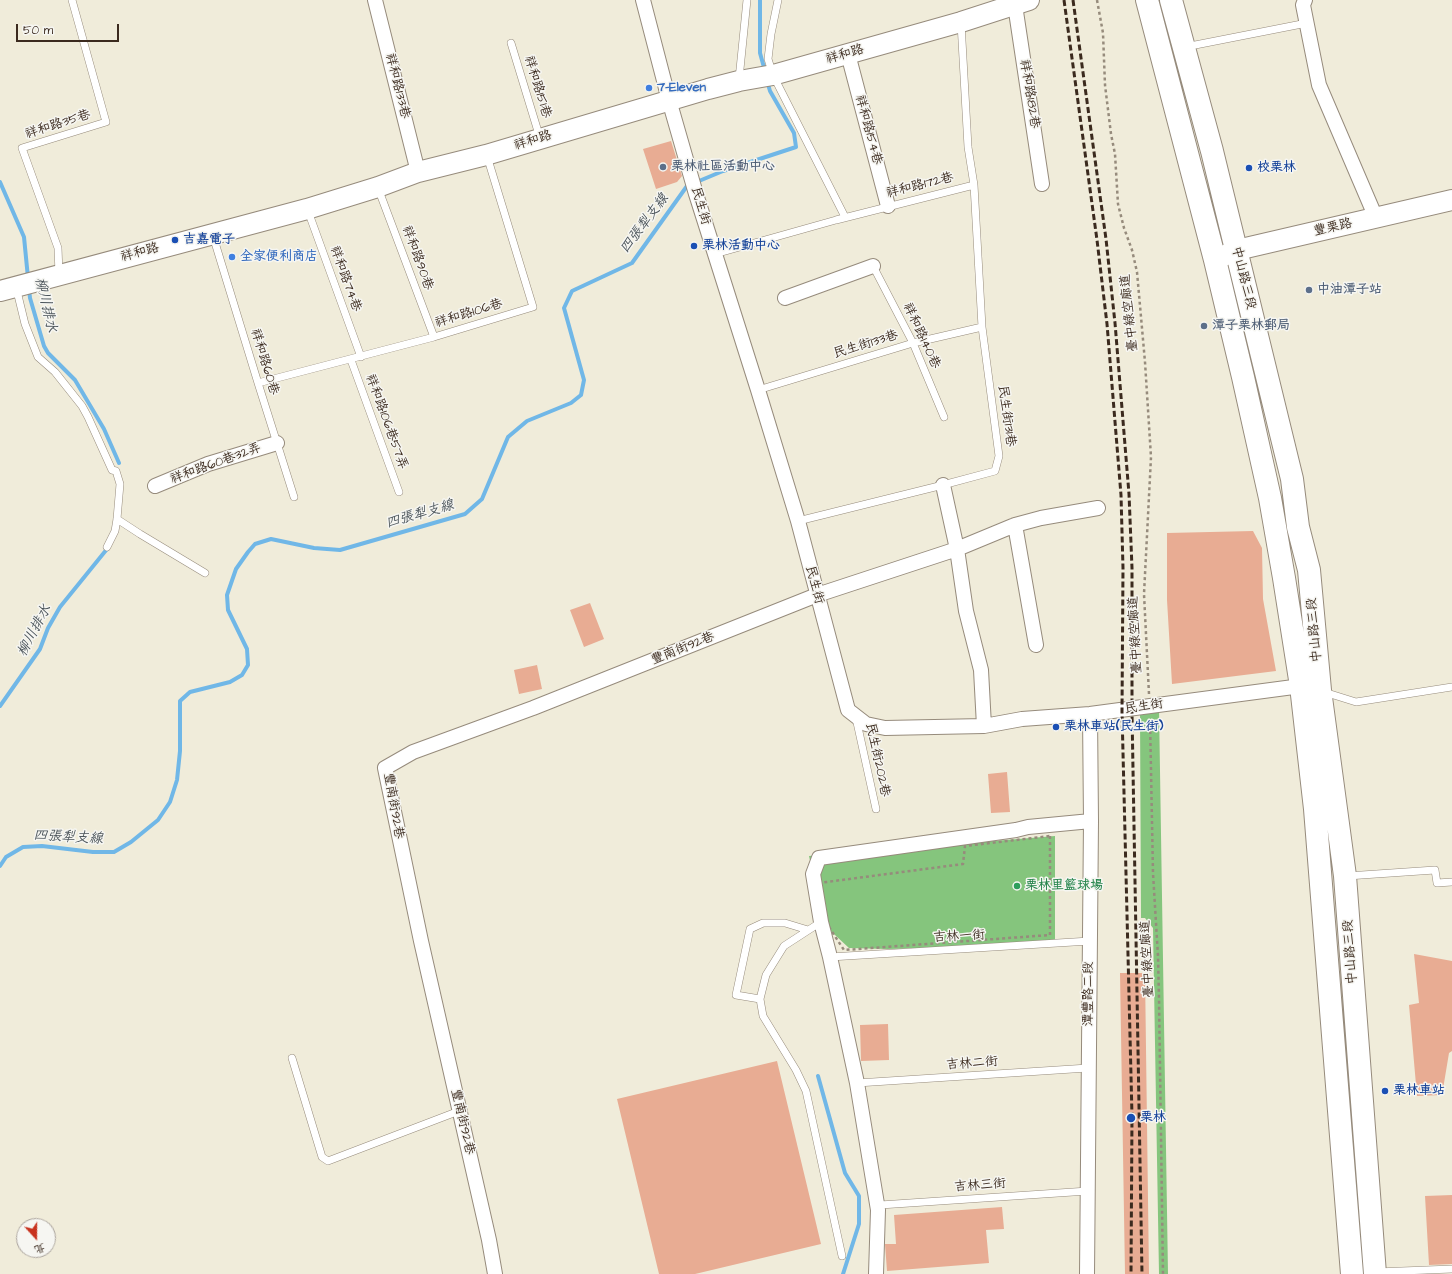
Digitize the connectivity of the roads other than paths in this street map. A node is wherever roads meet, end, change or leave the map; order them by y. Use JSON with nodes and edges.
{"nodes":[{"id":1,"x":72,"y":0,"type":"edge"},
{"id":2,"x":375,"y":0,"type":"edge"},
{"id":3,"x":643,"y":0,"type":"edge"},
{"id":4,"x":747,"y":0,"type":"edge"},
{"id":5,"x":778,"y":0,"type":"edge"},
{"id":6,"x":1147,"y":0,"type":"edge"},
{"id":7,"x":1171,"y":0,"type":"edge"},
{"id":8,"x":1305,"y":0,"type":"edge"},
{"id":9,"x":1022,"y":3,"type":"edge"},
{"id":10,"x":960,"y":22,"type":"junction"},
{"id":11,"x":1307,"y":23,"type":"junction"},
{"id":12,"x":510,"y":43,"type":"dead end"},
{"id":13,"x":1184,"y":48,"type":"junction"},
{"id":14,"x":848,"y":54,"type":"junction"},
{"id":15,"x":773,"y":75,"type":"junction"},
{"id":16,"x":739,"y":81,"type":"junction"},
{"id":17,"x":670,"y":100,"type":"junction"},
{"id":18,"x":540,"y":139,"type":"junction"},
{"id":19,"x":486,"y":155,"type":"junction"},
{"id":20,"x":418,"y":172,"type":"junction"},
{"id":21,"x":1042,"y":184,"type":"dead end"},
{"id":22,"x":974,"y":185,"type":"junction"},
{"id":23,"x":378,"y":188,"type":"junction"},
{"id":24,"x":1452,"y":200,"type":"edge"},
{"id":25,"x":888,"y":206,"type":"junction"},
{"id":26,"x":307,"y":209,"type":"junction"},
{"id":27,"x":844,"y":218,"type":"junction"},
{"id":28,"x":1376,"y":218,"type":"junction"},
{"id":29,"x":212,"y":234,"type":"junction"},
{"id":30,"x":1237,"y":250,"type":"junction"},
{"id":31,"x":715,"y":254,"type":"junction"},
{"id":32,"x":1215,"y":260,"type":"junction"},
{"id":33,"x":873,"y":266,"type":"joint"},
{"id":34,"x":59,"y":275,"type":"junction"},
{"id":35,"x":17,"y":286,"type":"edge"},
{"id":36,"x":785,"y":298,"type":"dead end"},
{"id":37,"x":982,"y":327,"type":"junction"},
{"id":38,"x":434,"y":337,"type":"junction"},
{"id":39,"x":913,"y":343,"type":"junction"},
{"id":40,"x":360,"y":357,"type":"junction"},
{"id":41,"x":351,"y":360,"type":"junction"},
{"id":42,"x":258,"y":383,"type":"junction"},
{"id":43,"x":758,"y":390,"type":"junction"},
{"id":44,"x":944,"y":417,"type":"dead end"},
{"id":45,"x":277,"y":442,"type":"junction"},
{"id":46,"x":943,"y":485,"type":"junction"},
{"id":47,"x":155,"y":486,"type":"dead end"},
{"id":48,"x":399,"y":492,"type":"dead end"},
{"id":49,"x":294,"y":496,"type":"dead end"},
{"id":50,"x":1098,"y":508,"type":"dead end"},
{"id":51,"x":117,"y":519,"type":"junction"},
{"id":52,"x":798,"y":521,"type":"junction"},
{"id":53,"x":1015,"y":525,"type":"junction"},
{"id":54,"x":107,"y":547,"type":"dead end"},
{"id":55,"x":957,"y":549,"type":"junction"},
{"id":56,"x":205,"y":573,"type":"dead end"},
{"id":57,"x":817,"y":595,"type":"junction"},
{"id":58,"x":1036,"y":645,"type":"dead end"},
{"id":59,"x":1311,"y":688,"type":"junction"},
{"id":60,"x":1452,"y":688,"type":"edge"},
{"id":61,"x":1090,"y":714,"type":"junction"},
{"id":62,"x":855,"y":716,"type":"junction"},
{"id":63,"x":984,"y":726,"type":"junction"},
{"id":64,"x":876,"y":809,"type":"dead end"},
{"id":65,"x":1090,"y":821,"type":"junction"},
{"id":66,"x":1345,"y":876,"type":"junction"},
{"id":67,"x":1452,"y":882,"type":"edge"},
{"id":68,"x":821,"y":922,"type":"junction"},
{"id":69,"x":808,"y":930,"type":"junction"},
{"id":70,"x":1090,"y":941,"type":"junction"},
{"id":71,"x":830,"y":957,"type":"junction"},
{"id":72,"x":760,"y":999,"type":"junction"},
{"id":73,"x":292,"y":1058,"type":"dead end"},
{"id":74,"x":1088,"y":1068,"type":"junction"},
{"id":75,"x":857,"y":1083,"type":"junction"},
{"id":76,"x":459,"y":1111,"type":"junction"},
{"id":77,"x":1088,"y":1191,"type":"junction"},
{"id":78,"x":878,"y":1210,"type":"junction"},
{"id":79,"x":842,"y":1256,"type":"dead end"},
{"id":80,"x":1452,"y":1269,"type":"edge"},
{"id":81,"x":1375,"y":1273,"type":"edge"},
{"id":82,"x":495,"y":1274,"type":"edge"},
{"id":83,"x":876,"y":1274,"type":"edge"},
{"id":84,"x":1087,"y":1274,"type":"edge"},
{"id":85,"x":1352,"y":1274,"type":"edge"}],
"edges":[{"from":1,"to":34,"type":"lane","name":"祥和路35巷"},
{"from":2,"to":20,"type":"street","name":"祥和路133巷"},
{"from":3,"to":17,"type":"street","name":"民生街"},
{"from":4,"to":16,"type":"lane"},
{"from":5,"to":15,"type":"lane"},
{"from":6,"to":32,"type":"main road","name":"中山路三段"},
{"from":7,"to":13,"type":"main road","name":"中山路三段"},
{"from":8,"to":11,"type":"street"},
{"from":9,"to":10,"type":"street","name":"祥和路"},
{"from":9,"to":21,"type":"street","name":"祥和路182巷"},
{"from":10,"to":14,"type":"street","name":"祥和路"},
{"from":10,"to":22,"type":"lane","name":"祥和路172巷"},
{"from":11,"to":13,"type":"lane"},
{"from":11,"to":28,"type":"street"},
{"from":12,"to":18,"type":"lane","name":"祥和路151巷"},
{"from":13,"to":30,"type":"main road","name":"中山路三段"},
{"from":14,"to":15,"type":"street","name":"祥和路"},
{"from":14,"to":25,"type":"street","name":"祥和路154巷"},
{"from":15,"to":16,"type":"street","name":"祥和路"},
{"from":15,"to":27,"type":"lane"},
{"from":16,"to":17,"type":"street","name":"祥和路"},
{"from":17,"to":18,"type":"street","name":"祥和路"},
{"from":17,"to":31,"type":"street","name":"民生街"},
{"from":18,"to":19,"type":"street","name":"祥和路"},
{"from":19,"to":20,"type":"street","name":"祥和路"},
{"from":19,"to":38,"type":"lane","name":"祥和路106巷"},
{"from":20,"to":23,"type":"street","name":"祥和路"},
{"from":22,"to":25,"type":"lane","name":"祥和路172巷"},
{"from":22,"to":37,"type":"lane","name":"民生街131巷"},
{"from":23,"to":26,"type":"street","name":"祥和路"},
{"from":23,"to":38,"type":"lane","name":"祥和路90巷"},
{"from":24,"to":28,"type":"street","name":"豐栗路"},
{"from":25,"to":27,"type":"lane","name":"祥和路172巷"},
{"from":26,"to":29,"type":"street","name":"祥和路"},
{"from":26,"to":40,"type":"lane","name":"祥和路74巷"},
{"from":27,"to":31,"type":"lane","name":"祥和路172巷"},
{"from":28,"to":30,"type":"street","name":"豐栗路"},
{"from":29,"to":34,"type":"street","name":"祥和路"},
{"from":29,"to":42,"type":"lane","name":"祥和路60巷"},
{"from":30,"to":32,"type":"street","name":"豐栗路"},
{"from":30,"to":59,"type":"main road","name":"中山路三段"},
{"from":31,"to":43,"type":"street","name":"民生街"},
{"from":32,"to":59,"type":"main road","name":"中山路三段"},
{"from":33,"to":36,"type":"street"},
{"from":33,"to":39,"type":"lane","name":"祥和路140巷"},
{"from":34,"to":35,"type":"street","name":"祥和路"},
{"from":35,"to":51,"type":"lane"},
{"from":37,"to":39,"type":"lane","name":"民生街133巷"},
{"from":37,"to":46,"type":"lane","name":"民生街131巷"},
{"from":38,"to":40,"type":"lane","name":"祥和路106巷"},
{"from":39,"to":43,"type":"lane","name":"民生街133巷"},
{"from":39,"to":44,"type":"lane","name":"祥和路140巷"},
{"from":40,"to":41,"type":"lane","name":"祥和路106巷"},
{"from":41,"to":42,"type":"lane","name":"祥和路106巷"},
{"from":41,"to":48,"type":"lane","name":"祥和路106巷57弄"},
{"from":42,"to":45,"type":"lane","name":"祥和路60巷"},
{"from":43,"to":52,"type":"street","name":"民生街"},
{"from":45,"to":47,"type":"street","name":"祥和路60巷32弄"},
{"from":45,"to":49,"type":"lane","name":"祥和路60巷"},
{"from":46,"to":52,"type":"lane","name":"民生街131巷"},
{"from":46,"to":55,"type":"street"},
{"from":50,"to":53,"type":"street"},
{"from":51,"to":54,"type":"lane"},
{"from":51,"to":56,"type":"lane"},
{"from":52,"to":57,"type":"street","name":"民生街"},
{"from":53,"to":55,"type":"street"},
{"from":53,"to":58,"type":"street"},
{"from":55,"to":57,"type":"street"},
{"from":55,"to":63,"type":"street"},
{"from":57,"to":62,"type":"street","name":"民生街"},
{"from":57,"to":76,"type":"street","name":"豐南街92巷"},
{"from":59,"to":60,"type":"lane"},
{"from":59,"to":61,"type":"street","name":"民生街"},
{"from":59,"to":66,"type":"main road","name":"中山路三段"},
{"from":59,"to":85,"type":"main road","name":"中山路三段"},
{"from":61,"to":63,"type":"street","name":"民生街"},
{"from":61,"to":65,"type":"street","name":"潭豐路二段"},
{"from":62,"to":63,"type":"street","name":"民生街"},
{"from":62,"to":64,"type":"lane","name":"民生街202巷"},
{"from":65,"to":68,"type":"street"},
{"from":65,"to":70,"type":"street","name":"潭豐路二段"},
{"from":66,"to":67,"type":"lane"},
{"from":66,"to":81,"type":"main road","name":"中山路三段"},
{"from":68,"to":69,"type":"lane"},
{"from":68,"to":71,"type":"street"},
{"from":69,"to":72,"type":"lane"},
{"from":69,"to":72,"type":"lane"},
{"from":70,"to":71,"type":"lane","name":"吉林一街"},
{"from":70,"to":74,"type":"street","name":"潭豐路二段"},
{"from":71,"to":75,"type":"street"},
{"from":72,"to":79,"type":"lane"},
{"from":73,"to":76,"type":"lane"},
{"from":74,"to":75,"type":"lane","name":"吉林二街"},
{"from":74,"to":77,"type":"street","name":"潭豐路二段"},
{"from":75,"to":78,"type":"street"},
{"from":76,"to":82,"type":"street","name":"豐南街92巷"},
{"from":77,"to":78,"type":"lane","name":"吉林三街"},
{"from":77,"to":84,"type":"street","name":"潭豐路二段"},
{"from":78,"to":83,"type":"street"},
{"from":80,"to":81,"type":"lane"}]}
